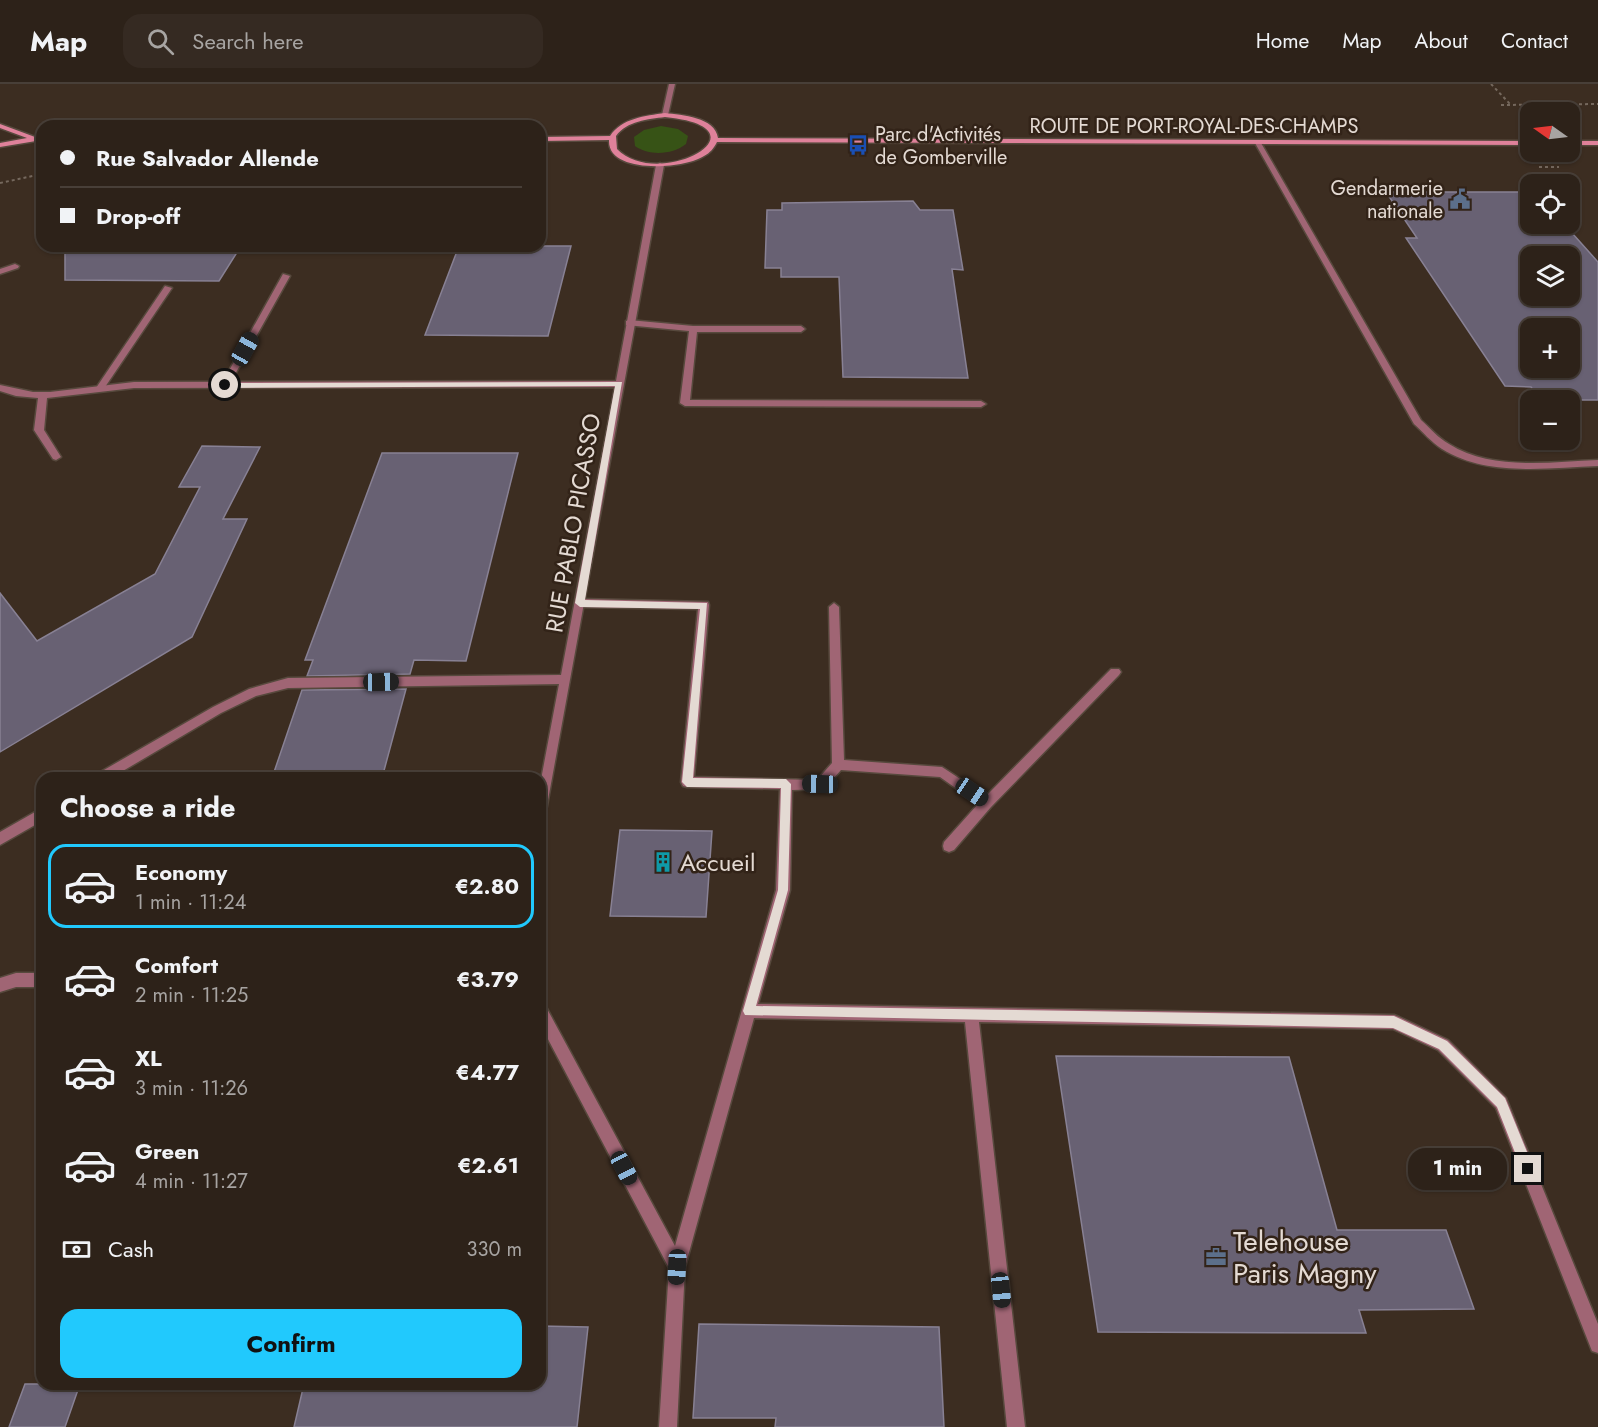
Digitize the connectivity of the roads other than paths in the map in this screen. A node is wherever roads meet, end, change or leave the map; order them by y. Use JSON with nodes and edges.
{"nodes":[{"id":1,"x":672,"y":84,"type":"edge"},
{"id":2,"x":665,"y":116,"type":"junction"},
{"id":3,"x":0,"y":126,"type":"edge"},
{"id":4,"x":32,"y":138,"type":"junction"},
{"id":5,"x":36,"y":138,"type":"edge"},
{"id":6,"x":612,"y":138,"type":"junction"},
{"id":7,"x":546,"y":139,"type":"edge"},
{"id":8,"x":714,"y":140,"type":"junction"},
{"id":9,"x":1258,"y":143,"type":"junction"},
{"id":10,"x":1520,"y":143,"type":"edge"},
{"id":11,"x":1580,"y":143,"type":"edge"},
{"id":12,"x":1598,"y":143,"type":"edge"},
{"id":13,"x":0,"y":145,"type":"edge"},
{"id":14,"x":660,"y":165,"type":"junction"},
{"id":15,"x":15,"y":266,"type":"dead end"},
{"id":16,"x":0,"y":272,"type":"edge"},
{"id":17,"x":286,"y":276,"type":"dead end"},
{"id":18,"x":168,"y":288,"type":"dead end"},
{"id":19,"x":629,"y":323,"type":"junction"},
{"id":20,"x":693,"y":329,"type":"junction"},
{"id":21,"x":801,"y":329,"type":"dead end"},
{"id":22,"x":619,"y":384,"type":"junction"},
{"id":23,"x":225,"y":385,"type":"junction"},
{"id":24,"x":0,"y":388,"type":"edge"},
{"id":25,"x":100,"y":388,"type":"junction"},
{"id":26,"x":44,"y":396,"type":"junction"},
{"id":27,"x":981,"y":404,"type":"dead end"},
{"id":28,"x":56,"y":456,"type":"dead end"},
{"id":29,"x":1598,"y":463,"type":"edge"},
{"id":30,"x":580,"y":603,"type":"junction"},
{"id":31,"x":834,"y":607,"type":"dead end"},
{"id":32,"x":1115,"y":672,"type":"dead end"},
{"id":33,"x":566,"y":679,"type":"junction"},
{"id":34,"x":838,"y":765,"type":"junction"},
{"id":35,"x":111,"y":772,"type":"edge"},
{"id":36,"x":786,"y":784,"type":"junction"},
{"id":37,"x":546,"y":786,"type":"edge"},
{"id":38,"x":987,"y":803,"type":"junction"},
{"id":39,"x":36,"y":817,"type":"edge"},
{"id":40,"x":0,"y":838,"type":"edge"},
{"id":41,"x":949,"y":846,"type":"dead end"},
{"id":42,"x":36,"y":980,"type":"edge"},
{"id":43,"x":0,"y":985,"type":"edge"},
{"id":44,"x":749,"y":1011,"type":"junction"},
{"id":45,"x":971,"y":1015,"type":"junction"},
{"id":46,"x":546,"y":1021,"type":"edge"},
{"id":47,"x":677,"y":1267,"type":"junction"},
{"id":48,"x":1598,"y":1345,"type":"edge"},
{"id":49,"x":668,"y":1427,"type":"edge"},
{"id":50,"x":1016,"y":1427,"type":"edge"}],
"edges":[{"from":1,"to":2,"type":"street"},
{"from":2,"to":6,"type":"main road"},
{"from":2,"to":8,"type":"main road"},
{"from":3,"to":4,"type":"main road"},
{"from":4,"to":5,"type":"main road"},
{"from":4,"to":13,"type":"main road"},
{"from":6,"to":7,"type":"main road"},
{"from":6,"to":14,"type":"main road"},
{"from":8,"to":9,"type":"main road","name":"ROUTE DE PORT-ROYAL-DES-CHAMPS"},
{"from":8,"to":14,"type":"main road"},
{"from":9,"to":10,"type":"main road","name":"ROUTE DE PORT-ROYAL-DES-CHAMPS"},
{"from":9,"to":29,"type":"street"},
{"from":11,"to":12,"type":"main road"},
{"from":14,"to":19,"type":"street","name":"RUE PABLO PICASSO"},
{"from":15,"to":16,"type":"street"},
{"from":17,"to":23,"type":"street"},
{"from":18,"to":25,"type":"street"},
{"from":19,"to":20,"type":"street"},
{"from":19,"to":22,"type":"street","name":"RUE PABLO PICASSO"},
{"from":20,"to":21,"type":"street"},
{"from":20,"to":27,"type":"street"},
{"from":22,"to":23,"type":"street"},
{"from":22,"to":30,"type":"street","name":"RUE PABLO PICASSO"},
{"from":23,"to":25,"type":"street"},
{"from":24,"to":26,"type":"street"},
{"from":25,"to":26,"type":"street"},
{"from":26,"to":28,"type":"street"},
{"from":30,"to":33,"type":"street","name":"RUE PABLO PICASSO"},
{"from":30,"to":36,"type":"street"},
{"from":31,"to":34,"type":"street"},
{"from":32,"to":38,"type":"street"},
{"from":33,"to":35,"type":"street"},
{"from":33,"to":37,"type":"street","name":"RUE PABLO PICASSO"},
{"from":34,"to":36,"type":"street"},
{"from":34,"to":38,"type":"street"},
{"from":36,"to":44,"type":"street"},
{"from":38,"to":41,"type":"street"},
{"from":39,"to":40,"type":"street"},
{"from":42,"to":43,"type":"street"},
{"from":44,"to":45,"type":"street"},
{"from":44,"to":47,"type":"street"},
{"from":45,"to":48,"type":"street"},
{"from":45,"to":50,"type":"street"},
{"from":46,"to":47,"type":"street"},
{"from":47,"to":49,"type":"street"}]}
